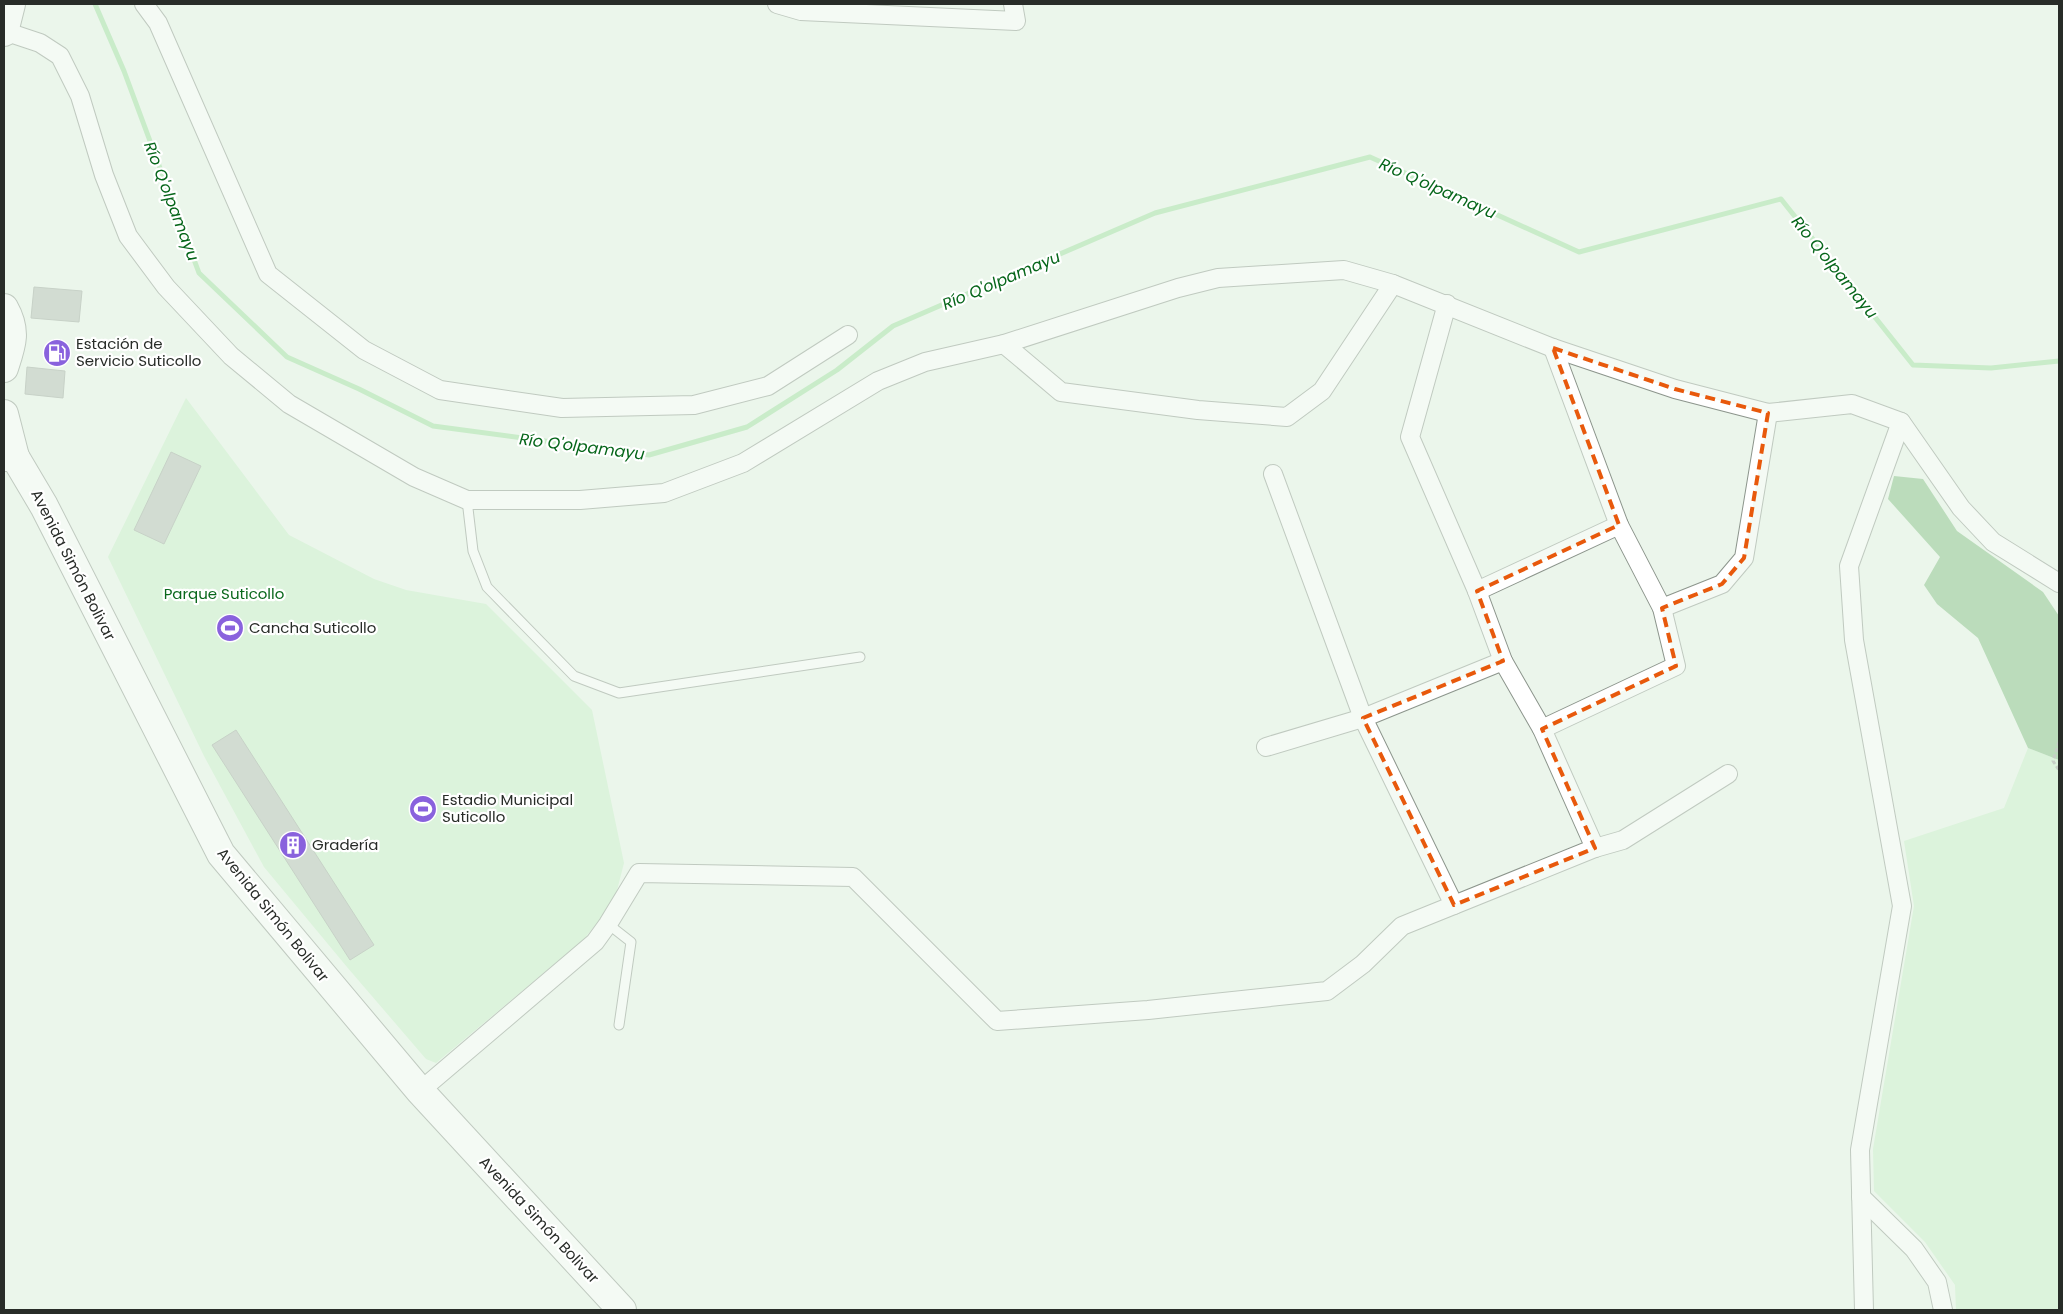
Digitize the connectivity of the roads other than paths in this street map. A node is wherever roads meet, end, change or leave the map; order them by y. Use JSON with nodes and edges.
{"nodes":[{"id":1,"x":11,"y":4,"type":"edge"},
{"id":2,"x":144,"y":4,"type":"edge"},
{"id":3,"x":777,"y":4,"type":"edge"},
{"id":4,"x":1013,"y":4,"type":"edge"},
{"id":5,"x":4,"y":31,"type":"edge"},
{"id":6,"x":1394,"y":284,"type":"junction"},
{"id":7,"x":1447,"y":304,"type":"junction"},
{"id":8,"x":4,"y":308,"type":"edge"},
{"id":9,"x":848,"y":335,"type":"dead end"},
{"id":10,"x":1004,"y":344,"type":"junction"},
{"id":11,"x":1553,"y":348,"type":"junction"},
{"id":12,"x":4,"y":368,"type":"edge"},
{"id":13,"x":1768,"y":413,"type":"junction"},
{"id":14,"x":4,"y":414,"type":"edge"},
{"id":15,"x":1901,"y":422,"type":"junction"},
{"id":16,"x":7,"y":452,"type":"edge"},
{"id":17,"x":1273,"y":474,"type":"dead end"},
{"id":18,"x":467,"y":500,"type":"junction"},
{"id":19,"x":1619,"y":525,"type":"junction"},
{"id":20,"x":2059,"y":583,"type":"edge"},
{"id":21,"x":1477,"y":591,"type":"junction"},
{"id":22,"x":1662,"y":608,"type":"junction"},
{"id":23,"x":860,"y":657,"type":"dead end"},
{"id":24,"x":1503,"y":661,"type":"junction"},
{"id":25,"x":1363,"y":718,"type":"junction"},
{"id":26,"x":1542,"y":730,"type":"junction"},
{"id":27,"x":1266,"y":747,"type":"dead end"},
{"id":28,"x":1728,"y":774,"type":"dead end"},
{"id":29,"x":1595,"y":848,"type":"junction"},
{"id":30,"x":1454,"y":905,"type":"junction"},
{"id":31,"x":608,"y":924,"type":"junction"},
{"id":32,"x":619,"y":1024,"type":"dead end"},
{"id":33,"x":420,"y":1091,"type":"junction"},
{"id":34,"x":1861,"y":1197,"type":"junction"},
{"id":35,"x":622,"y":1310,"type":"edge"},
{"id":36,"x":1864,"y":1310,"type":"edge"},
{"id":37,"x":1942,"y":1310,"type":"edge"}],
"edges":[{"from":1,"to":5,"type":"main road"},
{"from":2,"to":9,"type":"street"},
{"from":3,"to":4,"type":"street"},
{"from":5,"to":18,"type":"street"},
{"from":6,"to":7,"type":"street"},
{"from":6,"to":10,"type":"street"},
{"from":6,"to":10,"type":"street"},
{"from":7,"to":11,"type":"street"},
{"from":7,"to":21,"type":"street"},
{"from":8,"to":12,"type":"main road"},
{"from":10,"to":18,"type":"street"},
{"from":11,"to":13,"type":"street"},
{"from":11,"to":19,"type":"street"},
{"from":13,"to":15,"type":"street"},
{"from":13,"to":22,"type":"street"},
{"from":14,"to":16,"type":"main road","name":"Avenida Simón Bolivar"},
{"from":15,"to":20,"type":"street"},
{"from":15,"to":34,"type":"street"},
{"from":16,"to":33,"type":"main road","name":"Avenida Simón Bolivar"},
{"from":17,"to":25,"type":"street"},
{"from":18,"to":23,"type":"lane"},
{"from":19,"to":21,"type":"street"},
{"from":19,"to":22,"type":"street"},
{"from":21,"to":24,"type":"street"},
{"from":22,"to":26,"type":"street"},
{"from":24,"to":25,"type":"street"},
{"from":24,"to":26,"type":"street"},
{"from":25,"to":27,"type":"street"},
{"from":25,"to":30,"type":"street"},
{"from":26,"to":29,"type":"street"},
{"from":28,"to":29,"type":"street"},
{"from":29,"to":30,"type":"street"},
{"from":30,"to":31,"type":"street"},
{"from":31,"to":32,"type":"lane"},
{"from":31,"to":33,"type":"street"},
{"from":33,"to":35,"type":"main road","name":"Avenida Simón Bolivar"},
{"from":34,"to":36,"type":"street"},
{"from":34,"to":37,"type":"street"}]}
